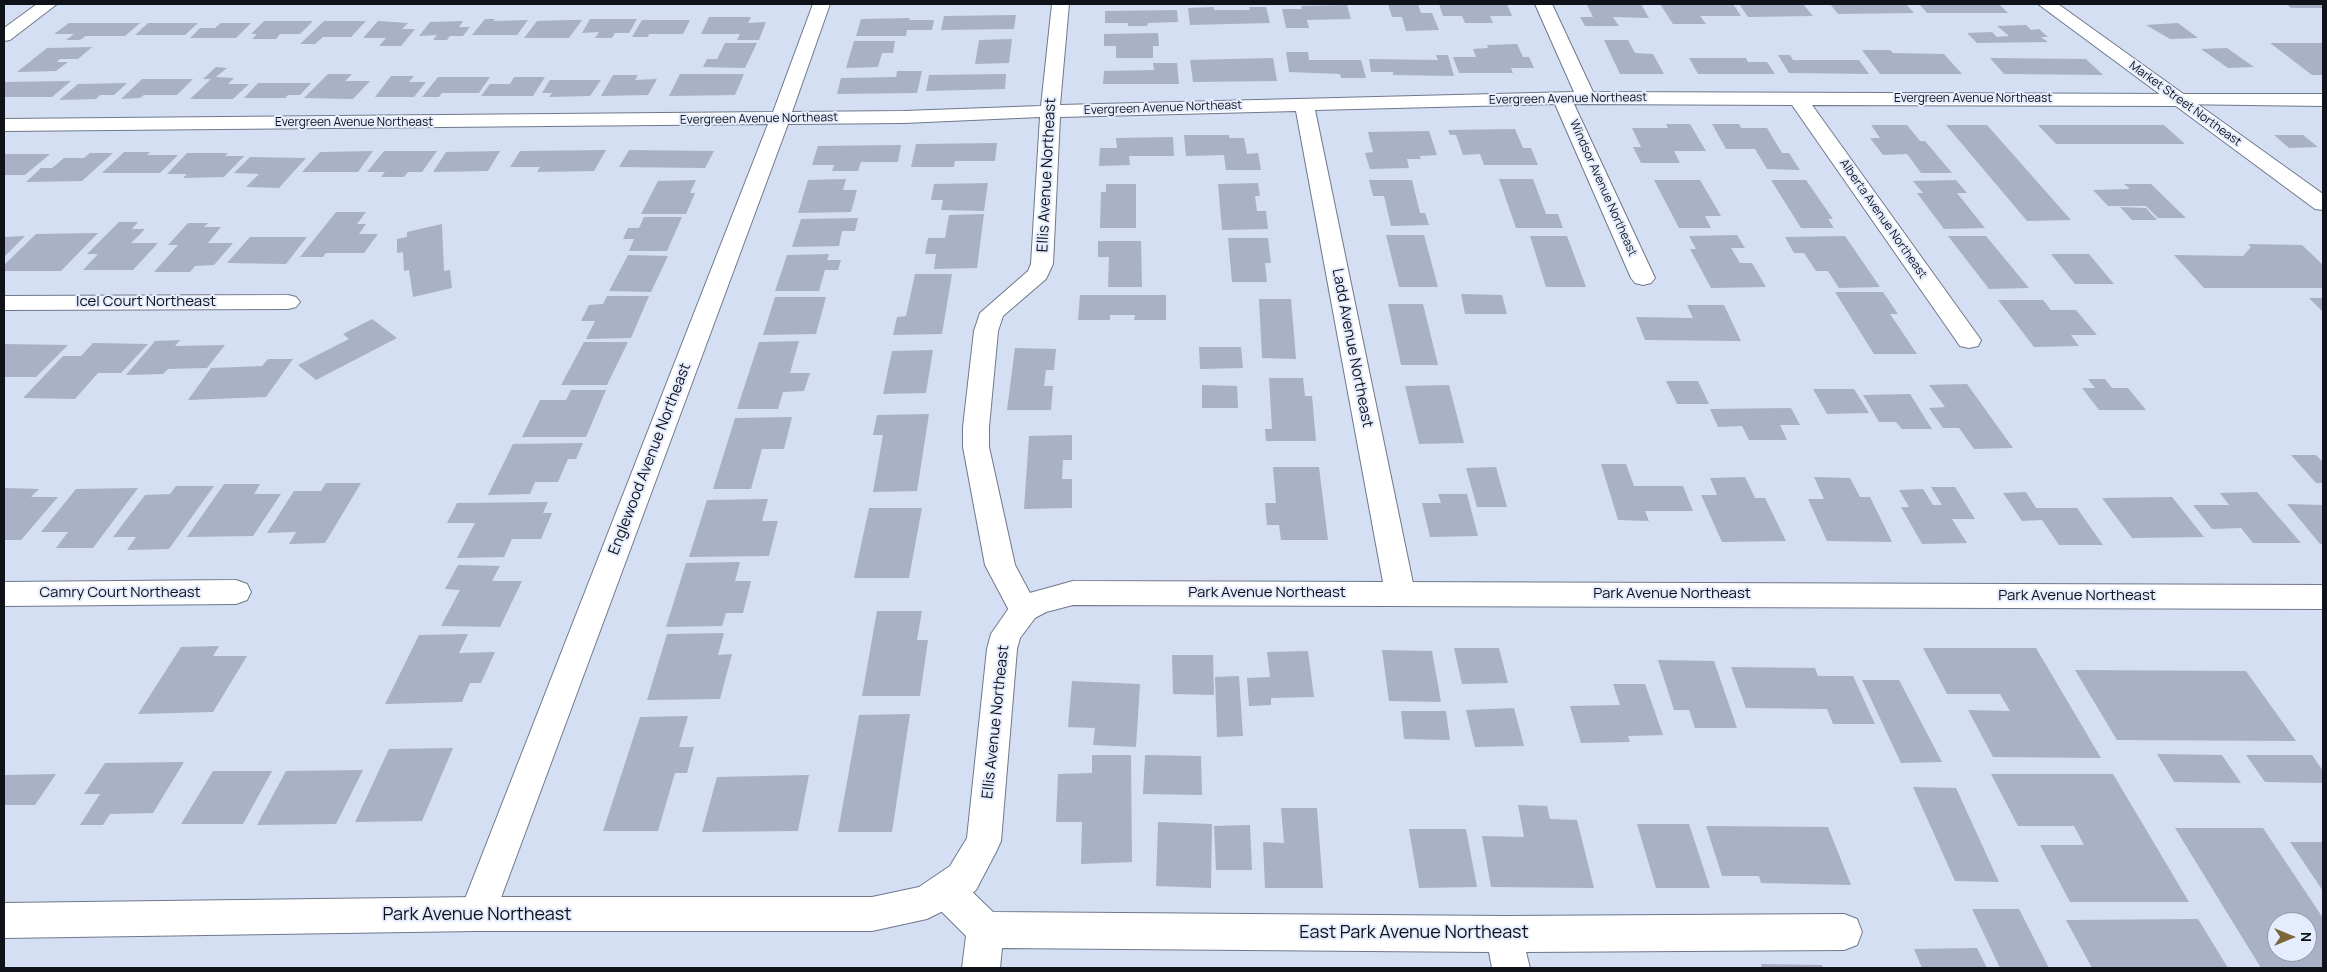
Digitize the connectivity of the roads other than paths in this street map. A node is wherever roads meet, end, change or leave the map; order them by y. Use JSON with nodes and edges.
{"nodes":[{"id":1,"x":48,"y":4,"type":"edge"},
{"id":2,"x":820,"y":4,"type":"edge"},
{"id":3,"x":1060,"y":4,"type":"edge"},
{"id":4,"x":1543,"y":4,"type":"edge"},
{"id":5,"x":2047,"y":4,"type":"edge"},
{"id":6,"x":4,"y":36,"type":"edge"},
{"id":7,"x":1562,"y":98,"type":"junction"},
{"id":8,"x":1586,"y":98,"type":"junction"},
{"id":9,"x":1797,"y":98,"type":"junction"},
{"id":10,"x":2180,"y":100,"type":"junction"},
{"id":11,"x":2323,"y":100,"type":"edge"},
{"id":12,"x":1304,"y":104,"type":"junction"},
{"id":13,"x":1050,"y":111,"type":"junction"},
{"id":14,"x":780,"y":120,"type":"junction"},
{"id":15,"x":4,"y":125,"type":"edge"},
{"id":16,"x":2323,"y":204,"type":"edge"},
{"id":17,"x":1644,"y":278,"type":"dead end"},
{"id":18,"x":288,"y":302,"type":"dead end"},
{"id":19,"x":4,"y":303,"type":"edge"},
{"id":20,"x":1969,"y":340,"type":"dead end"},
{"id":21,"x":236,"y":592,"type":"dead end"},
{"id":22,"x":1400,"y":593,"type":"junction"},
{"id":23,"x":4,"y":594,"type":"edge"},
{"id":24,"x":2323,"y":597,"type":"edge"},
{"id":25,"x":1024,"y":610,"type":"junction"},
{"id":26,"x":946,"y":891,"type":"junction"},
{"id":27,"x":477,"y":914,"type":"junction"},
{"id":28,"x":4,"y":921,"type":"edge"},
{"id":29,"x":985,"y":930,"type":"junction"},
{"id":30,"x":1844,"y":932,"type":"dead end"},
{"id":31,"x":1507,"y":951,"type":"edge"},
{"id":32,"x":982,"y":968,"type":"edge"}],
"edges":[{"from":1,"to":6,"type":"street"},
{"from":2,"to":14,"type":"street","name":"Englewood Avenue Northeast"},
{"from":3,"to":13,"type":"street","name":"Ellis Avenue Northeast"},
{"from":4,"to":8,"type":"street","name":"Windsor Avenue Northeast"},
{"from":5,"to":10,"type":"street","name":"Market Street Northeast"},
{"from":7,"to":8,"type":"street","name":"Evergreen Avenue Northeast"},
{"from":7,"to":12,"type":"street","name":"Evergreen Avenue Northeast"},
{"from":7,"to":17,"type":"street","name":"Windsor Avenue Northeast"},
{"from":8,"to":9,"type":"street","name":"Evergreen Avenue Northeast"},
{"from":9,"to":10,"type":"street","name":"Evergreen Avenue Northeast"},
{"from":9,"to":20,"type":"street","name":"Alberta Avenue Northeast"},
{"from":10,"to":11,"type":"street","name":"Evergreen Avenue Northeast"},
{"from":10,"to":16,"type":"street","name":"Market Street Northeast"},
{"from":12,"to":13,"type":"street","name":"Evergreen Avenue Northeast"},
{"from":12,"to":22,"type":"street","name":"Ladd Avenue Northeast"},
{"from":13,"to":14,"type":"street","name":"Evergreen Avenue Northeast"},
{"from":13,"to":25,"type":"street","name":"Ellis Avenue Northeast"},
{"from":14,"to":15,"type":"street","name":"Evergreen Avenue Northeast"},
{"from":14,"to":27,"type":"street","name":"Englewood Avenue Northeast"},
{"from":18,"to":19,"type":"street","name":"Icel Court Northeast"},
{"from":21,"to":23,"type":"street","name":"Camry Court Northeast"},
{"from":22,"to":24,"type":"street","name":"Park Avenue Northeast"},
{"from":22,"to":25,"type":"street","name":"Park Avenue Northeast"},
{"from":25,"to":26,"type":"street","name":"Ellis Avenue Northeast"},
{"from":26,"to":27,"type":"street","name":"Park Avenue Northeast"},
{"from":26,"to":29,"type":"street"},
{"from":27,"to":28,"type":"street","name":"Park Avenue Northeast"},
{"from":29,"to":31,"type":"street","name":"East Park Avenue Northeast"},
{"from":29,"to":32,"type":"street"},
{"from":30,"to":31,"type":"street","name":"East Park Avenue Northeast"}]}
